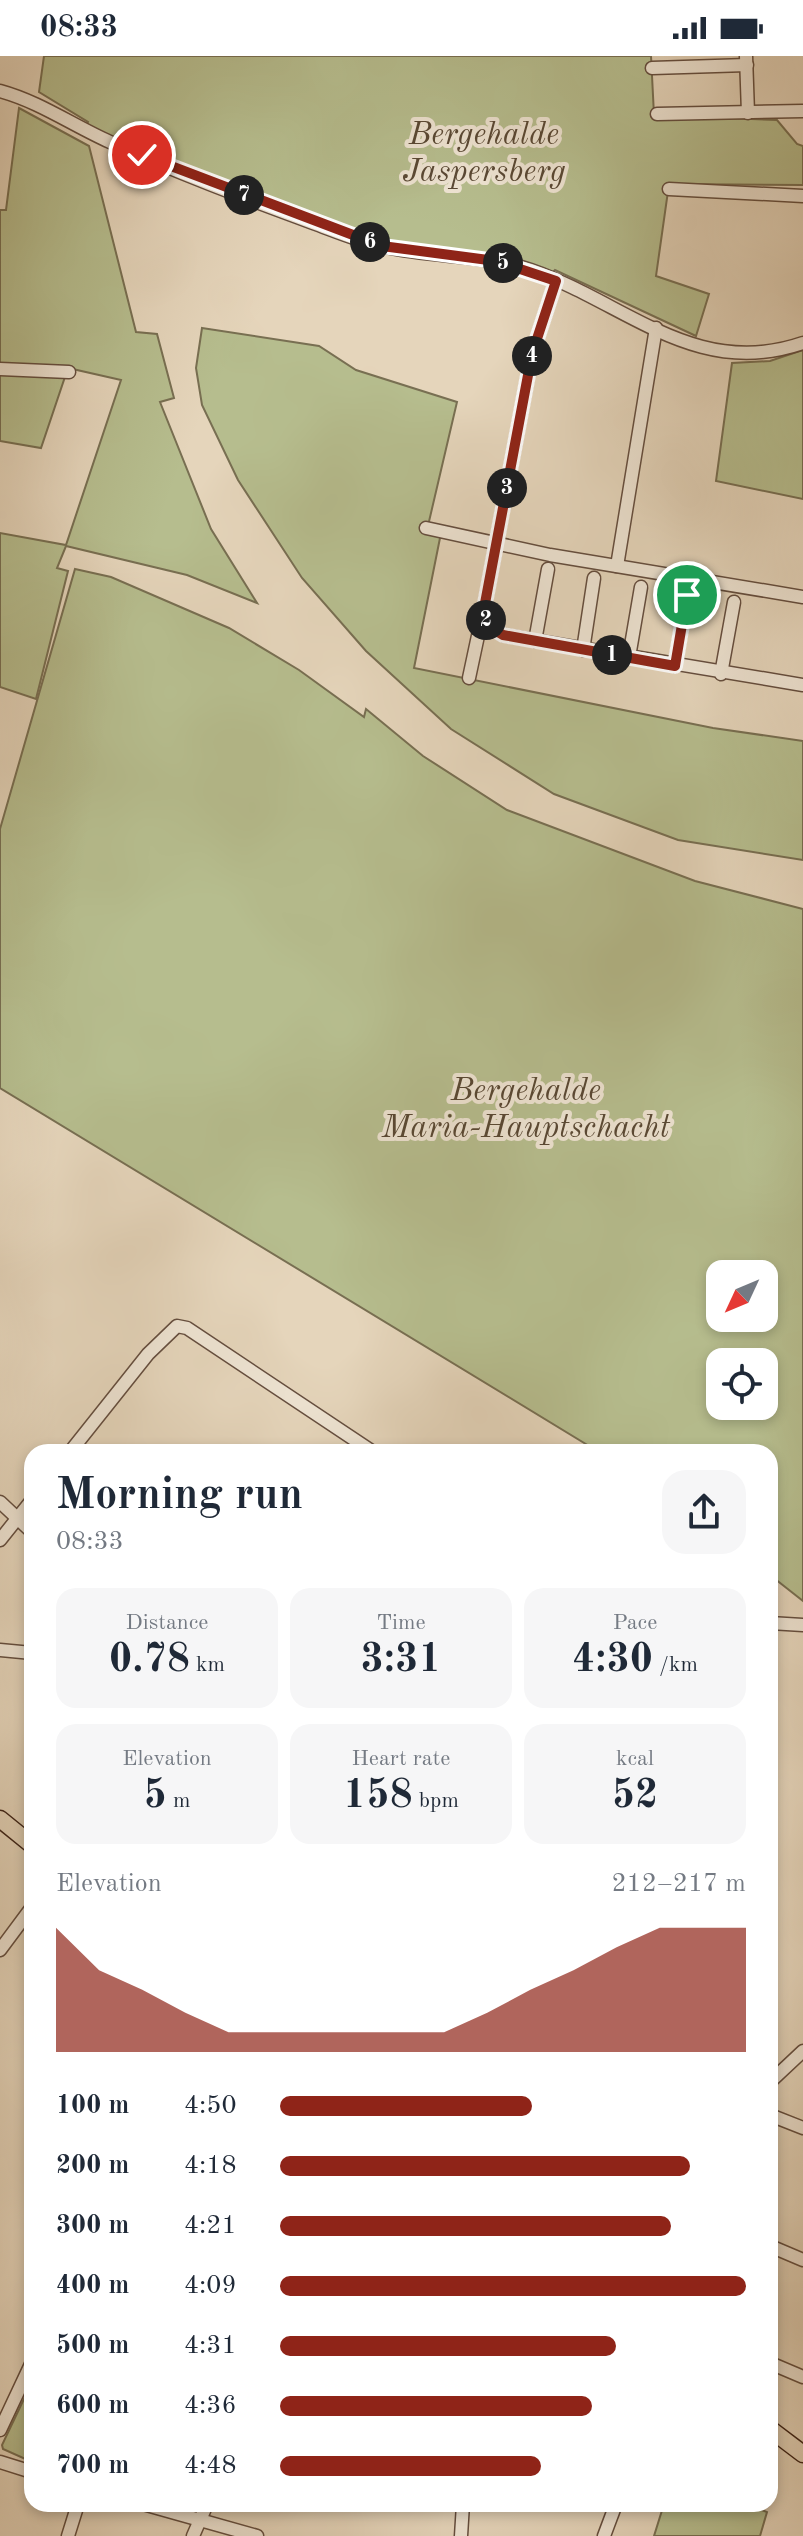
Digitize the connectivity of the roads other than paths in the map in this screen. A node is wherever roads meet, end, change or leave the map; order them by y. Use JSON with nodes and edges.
{"nodes":[{"id":1,"x":747,"y":60,"type":"edge"},
{"id":2,"x":652,"y":68,"type":"dead end"},
{"id":3,"x":0,"y":91,"type":"edge"},
{"id":4,"x":803,"y":111,"type":"edge"},
{"id":5,"x":748,"y":113,"type":"junction"},
{"id":6,"x":657,"y":114,"type":"dead end"},
{"id":7,"x":669,"y":189,"type":"dead end"},
{"id":8,"x":803,"y":196,"type":"edge"},
{"id":9,"x":556,"y":281,"type":"junction"},
{"id":10,"x":656,"y":328,"type":"junction"},
{"id":11,"x":803,"y":343,"type":"edge"},
{"id":12,"x":0,"y":369,"type":"edge"},
{"id":13,"x":69,"y":372,"type":"dead end"},
{"id":14,"x":426,"y":528,"type":"dead end"},
{"id":15,"x":496,"y":543,"type":"junction"},
{"id":16,"x":617,"y":566,"type":"junction"},
{"id":17,"x":548,"y":569,"type":"dead end"},
{"id":18,"x":594,"y":578,"type":"dead end"},
{"id":19,"x":641,"y":587,"type":"dead end"},
{"id":20,"x":687,"y":595,"type":"dead end"},
{"id":21,"x":803,"y":597,"type":"edge"},
{"id":22,"x":734,"y":602,"type":"dead end"},
{"id":23,"x":487,"y":625,"type":"junction"},
{"id":24,"x":535,"y":641,"type":"junction"},
{"id":25,"x":583,"y":650,"type":"junction"},
{"id":26,"x":629,"y":657,"type":"junction"},
{"id":27,"x":675,"y":666,"type":"junction"},
{"id":28,"x":721,"y":674,"type":"junction"},
{"id":29,"x":469,"y":678,"type":"dead end"},
{"id":30,"x":803,"y":685,"type":"edge"},
{"id":31,"x":76,"y":1444,"type":"edge"},
{"id":32,"x":361,"y":1444,"type":"edge"},
{"id":33,"x":0,"y":1502,"type":"edge"},
{"id":34,"x":24,"y":1510,"type":"edge"},
{"id":35,"x":17,"y":1519,"type":"junction"},
{"id":36,"x":24,"y":1525,"type":"edge"},
{"id":37,"x":0,"y":1540,"type":"edge"},
{"id":38,"x":778,"y":1623,"type":"edge"},
{"id":39,"x":803,"y":1625,"type":"edge"},
{"id":40,"x":0,"y":1650,"type":"edge"},
{"id":41,"x":24,"y":1652,"type":"edge"},
{"id":42,"x":0,"y":1819,"type":"edge"},
{"id":43,"x":24,"y":1838,"type":"edge"},
{"id":44,"x":24,"y":1918,"type":"edge"},
{"id":45,"x":0,"y":1950,"type":"edge"},
{"id":46,"x":803,"y":2051,"type":"edge"},
{"id":47,"x":778,"y":2074,"type":"edge"},
{"id":48,"x":778,"y":2118,"type":"edge"},
{"id":49,"x":803,"y":2128,"type":"edge"},
{"id":50,"x":778,"y":2249,"type":"edge"},
{"id":51,"x":803,"y":2260,"type":"edge"},
{"id":52,"x":778,"y":2366,"type":"edge"},
{"id":53,"x":803,"y":2377,"type":"edge"},
{"id":54,"x":24,"y":2379,"type":"edge"},
{"id":55,"x":0,"y":2430,"type":"edge"},
{"id":56,"x":778,"y":2435,"type":"edge"},
{"id":57,"x":803,"y":2454,"type":"edge"},
{"id":58,"x":0,"y":2462,"type":"edge"},
{"id":59,"x":24,"y":2470,"type":"edge"},
{"id":60,"x":76,"y":2512,"type":"edge"},
{"id":61,"x":171,"y":2512,"type":"edge"},
{"id":62,"x":203,"y":2512,"type":"edge"},
{"id":63,"x":462,"y":2512,"type":"edge"},
{"id":64,"x":613,"y":2512,"type":"edge"},
{"id":65,"x":199,"y":2520,"type":"junction"},
{"id":66,"x":68,"y":2536,"type":"edge"},
{"id":67,"x":193,"y":2536,"type":"edge"},
{"id":68,"x":257,"y":2536,"type":"edge"},
{"id":69,"x":461,"y":2536,"type":"edge"},
{"id":70,"x":604,"y":2536,"type":"edge"}],
"edges":[{"from":1,"to":2,"type":"street"},
{"from":1,"to":5,"type":"street"},
{"from":3,"to":9,"type":"street"},
{"from":4,"to":5,"type":"street"},
{"from":5,"to":6,"type":"street"},
{"from":7,"to":8,"type":"street"},
{"from":9,"to":10,"type":"street"},
{"from":9,"to":15,"type":"street"},
{"from":10,"to":11,"type":"street"},
{"from":10,"to":16,"type":"street"},
{"from":12,"to":13,"type":"street"},
{"from":14,"to":15,"type":"street"},
{"from":15,"to":16,"type":"street"},
{"from":15,"to":23,"type":"street"},
{"from":16,"to":21,"type":"street"},
{"from":17,"to":24,"type":"street"},
{"from":18,"to":25,"type":"street"},
{"from":19,"to":26,"type":"street"},
{"from":20,"to":27,"type":"street"},
{"from":22,"to":28,"type":"street"},
{"from":23,"to":24,"type":"street"},
{"from":23,"to":29,"type":"street"},
{"from":24,"to":25,"type":"street"},
{"from":25,"to":26,"type":"street"},
{"from":26,"to":27,"type":"street"},
{"from":27,"to":28,"type":"street"},
{"from":28,"to":30,"type":"street"},
{"from":31,"to":32,"type":"street"},
{"from":33,"to":35,"type":"street"},
{"from":34,"to":35,"type":"street"},
{"from":35,"to":36,"type":"street"},
{"from":35,"to":37,"type":"street"},
{"from":38,"to":39,"type":"street"},
{"from":40,"to":41,"type":"street"},
{"from":42,"to":43,"type":"main road"},
{"from":44,"to":45,"type":"street"},
{"from":46,"to":47,"type":"street"},
{"from":48,"to":49,"type":"street"},
{"from":50,"to":51,"type":"street"},
{"from":52,"to":53,"type":"street"},
{"from":54,"to":55,"type":"street"},
{"from":56,"to":57,"type":"main road"},
{"from":58,"to":59,"type":"street"},
{"from":60,"to":66,"type":"street"},
{"from":61,"to":65,"type":"street"},
{"from":62,"to":65,"type":"street"},
{"from":63,"to":69,"type":"street"},
{"from":64,"to":70,"type":"street"},
{"from":65,"to":67,"type":"street"},
{"from":65,"to":68,"type":"street"}]}
